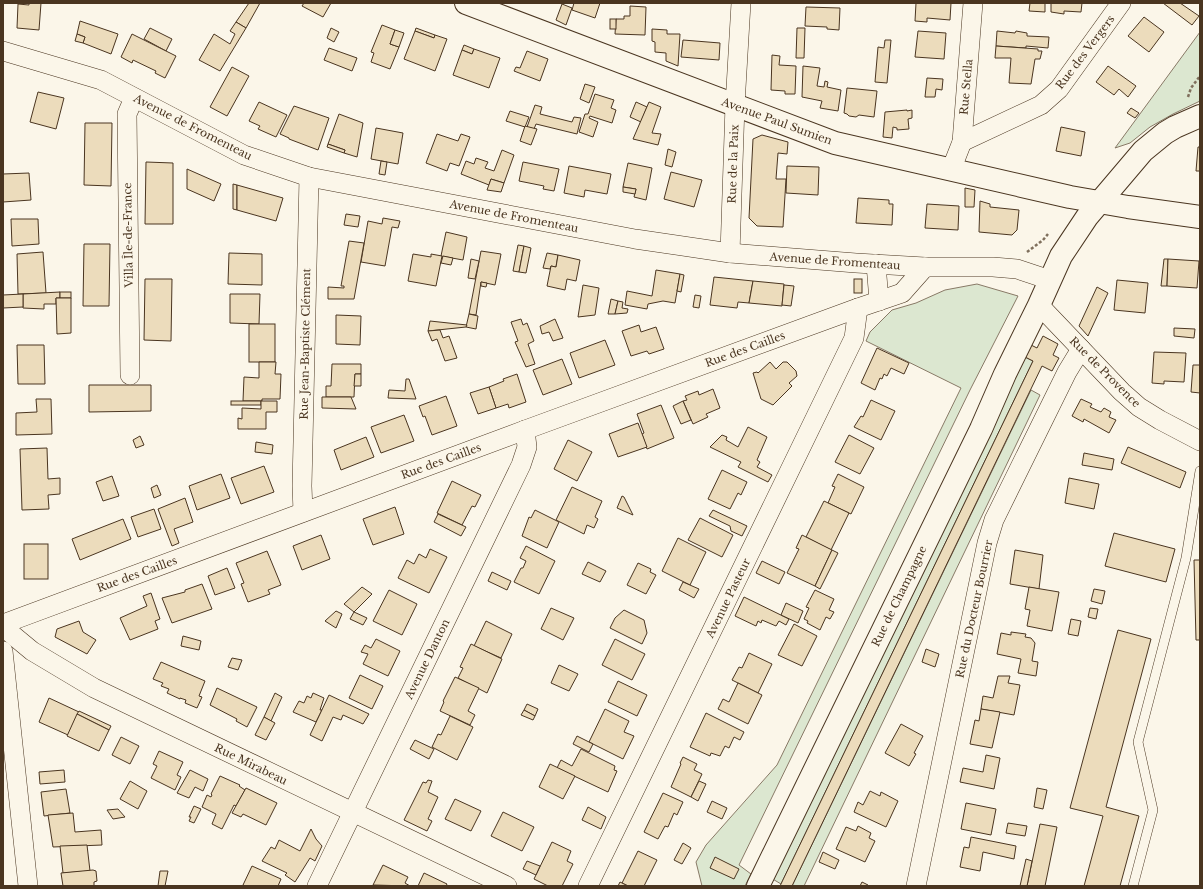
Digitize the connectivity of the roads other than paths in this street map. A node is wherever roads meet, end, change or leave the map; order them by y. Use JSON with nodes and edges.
{"nodes":[{"id":1,"x":466,"y":3,"type":"edge"},
{"id":2,"x":741,"y":3,"type":"edge"},
{"id":3,"x":973,"y":3,"type":"edge"},
{"id":4,"x":1121,"y":3,"type":"edge"},
{"id":5,"x":3,"y":51,"type":"edge"},
{"id":6,"x":134,"y":98,"type":"junction"},
{"id":7,"x":735,"y":105,"type":"junction"},
{"id":8,"x":1200,"y":116,"type":"edge"},
{"id":9,"x":962,"y":142,"type":"junction"},
{"id":10,"x":951,"y":170,"type":"junction"},
{"id":11,"x":309,"y":177,"type":"junction"},
{"id":12,"x":1099,"y":202,"type":"junction"},
{"id":13,"x":1200,"y":217,"type":"edge"},
{"id":14,"x":730,"y":253,"type":"junction"},
{"id":15,"x":876,"y":264,"type":"junction"},
{"id":16,"x":925,"y":267,"type":"junction"},
{"id":17,"x":1050,"y":280,"type":"junction"},
{"id":18,"x":879,"y":301,"type":"junction"},
{"id":19,"x":1039,"y":305,"type":"junction"},
{"id":20,"x":858,"y":308,"type":"junction"},
{"id":21,"x":1081,"y":349,"type":"junction"},
{"id":22,"x":130,"y":375,"type":"dead end"},
{"id":23,"x":525,"y":430,"type":"junction"},
{"id":24,"x":1200,"y":441,"type":"edge"},
{"id":25,"x":1200,"y":471,"type":"edge"},
{"id":26,"x":304,"y":512,"type":"junction"},
{"id":27,"x":3,"y":624,"type":"edge"},
{"id":28,"x":3,"y":627,"type":"edge"},
{"id":29,"x":3,"y":651,"type":"edge"},
{"id":30,"x":353,"y":813,"type":"junction"},
{"id":31,"x":28,"y":886,"type":"edge"},
{"id":32,"x":318,"y":886,"type":"edge"},
{"id":33,"x":507,"y":886,"type":"edge"},
{"id":34,"x":588,"y":886,"type":"edge"},
{"id":35,"x":758,"y":886,"type":"edge"},
{"id":36,"x":916,"y":886,"type":"edge"},
{"id":37,"x":1133,"y":886,"type":"edge"}],
"edges":[{"from":1,"to":7,"type":"street","name":"Avenue Paul Sumien"},
{"from":2,"to":7,"type":"street","name":"Rue de la Paix"},
{"from":3,"to":9,"type":"street","name":"Rue Stella"},
{"from":4,"to":9,"type":"street","name":"Rue des Vergers"},
{"from":5,"to":6,"type":"street","name":"Avenue de Fromenteau"},
{"from":6,"to":11,"type":"street","name":"Avenue de Fromenteau"},
{"from":6,"to":22,"type":"street","name":"Villa Île-de-France"},
{"from":7,"to":10,"type":"street","name":"Avenue Paul Sumien"},
{"from":7,"to":14,"type":"street","name":"Rue de la Paix"},
{"from":8,"to":12,"type":"street","name":"Rue de Champagne"},
{"from":9,"to":10,"type":"street","name":"Rue Stella"},
{"from":10,"to":12,"type":"street","name":"Avenue Paul Sumien"},
{"from":11,"to":14,"type":"street","name":"Avenue de Fromenteau"},
{"from":11,"to":26,"type":"street","name":"Rue Jean-Baptiste Clément"},
{"from":12,"to":13,"type":"street","name":"Avenue Paul Sumien"},
{"from":12,"to":17,"type":"street","name":"Rue de Champagne"},
{"from":14,"to":15,"type":"street","name":"Avenue de Fromenteau"},
{"from":15,"to":16,"type":"street","name":"Avenue de Fromenteau"},
{"from":15,"to":18,"type":"street"},
{"from":16,"to":17,"type":"street","name":"Avenue de Fromenteau"},
{"from":16,"to":18,"type":"street","name":"Rue des Cailles"},
{"from":17,"to":19,"type":"street","name":"Rue de Champagne"},
{"from":18,"to":20,"type":"street","name":"Rue des Cailles"},
{"from":19,"to":21,"type":"street","name":"Rue de Provence"},
{"from":19,"to":35,"type":"street","name":"Rue de Champagne"},
{"from":20,"to":23,"type":"street","name":"Rue des Cailles"},
{"from":20,"to":34,"type":"street","name":"Avenue Pasteur"},
{"from":21,"to":24,"type":"street","name":"Rue de Provence"},
{"from":21,"to":36,"type":"street","name":"Rue du Docteur Bourrier"},
{"from":23,"to":26,"type":"street","name":"Rue des Cailles"},
{"from":23,"to":30,"type":"street","name":"Avenue Danton"},
{"from":25,"to":37,"type":"lane"},
{"from":26,"to":27,"type":"street","name":"Rue des Cailles"},
{"from":28,"to":30,"type":"street","name":"Rue Mirabeau"},
{"from":29,"to":31,"type":"street"},
{"from":30,"to":32,"type":"street","name":"Avenue Danton"},
{"from":30,"to":33,"type":"street","name":"Rue Mirabeau"}]}
